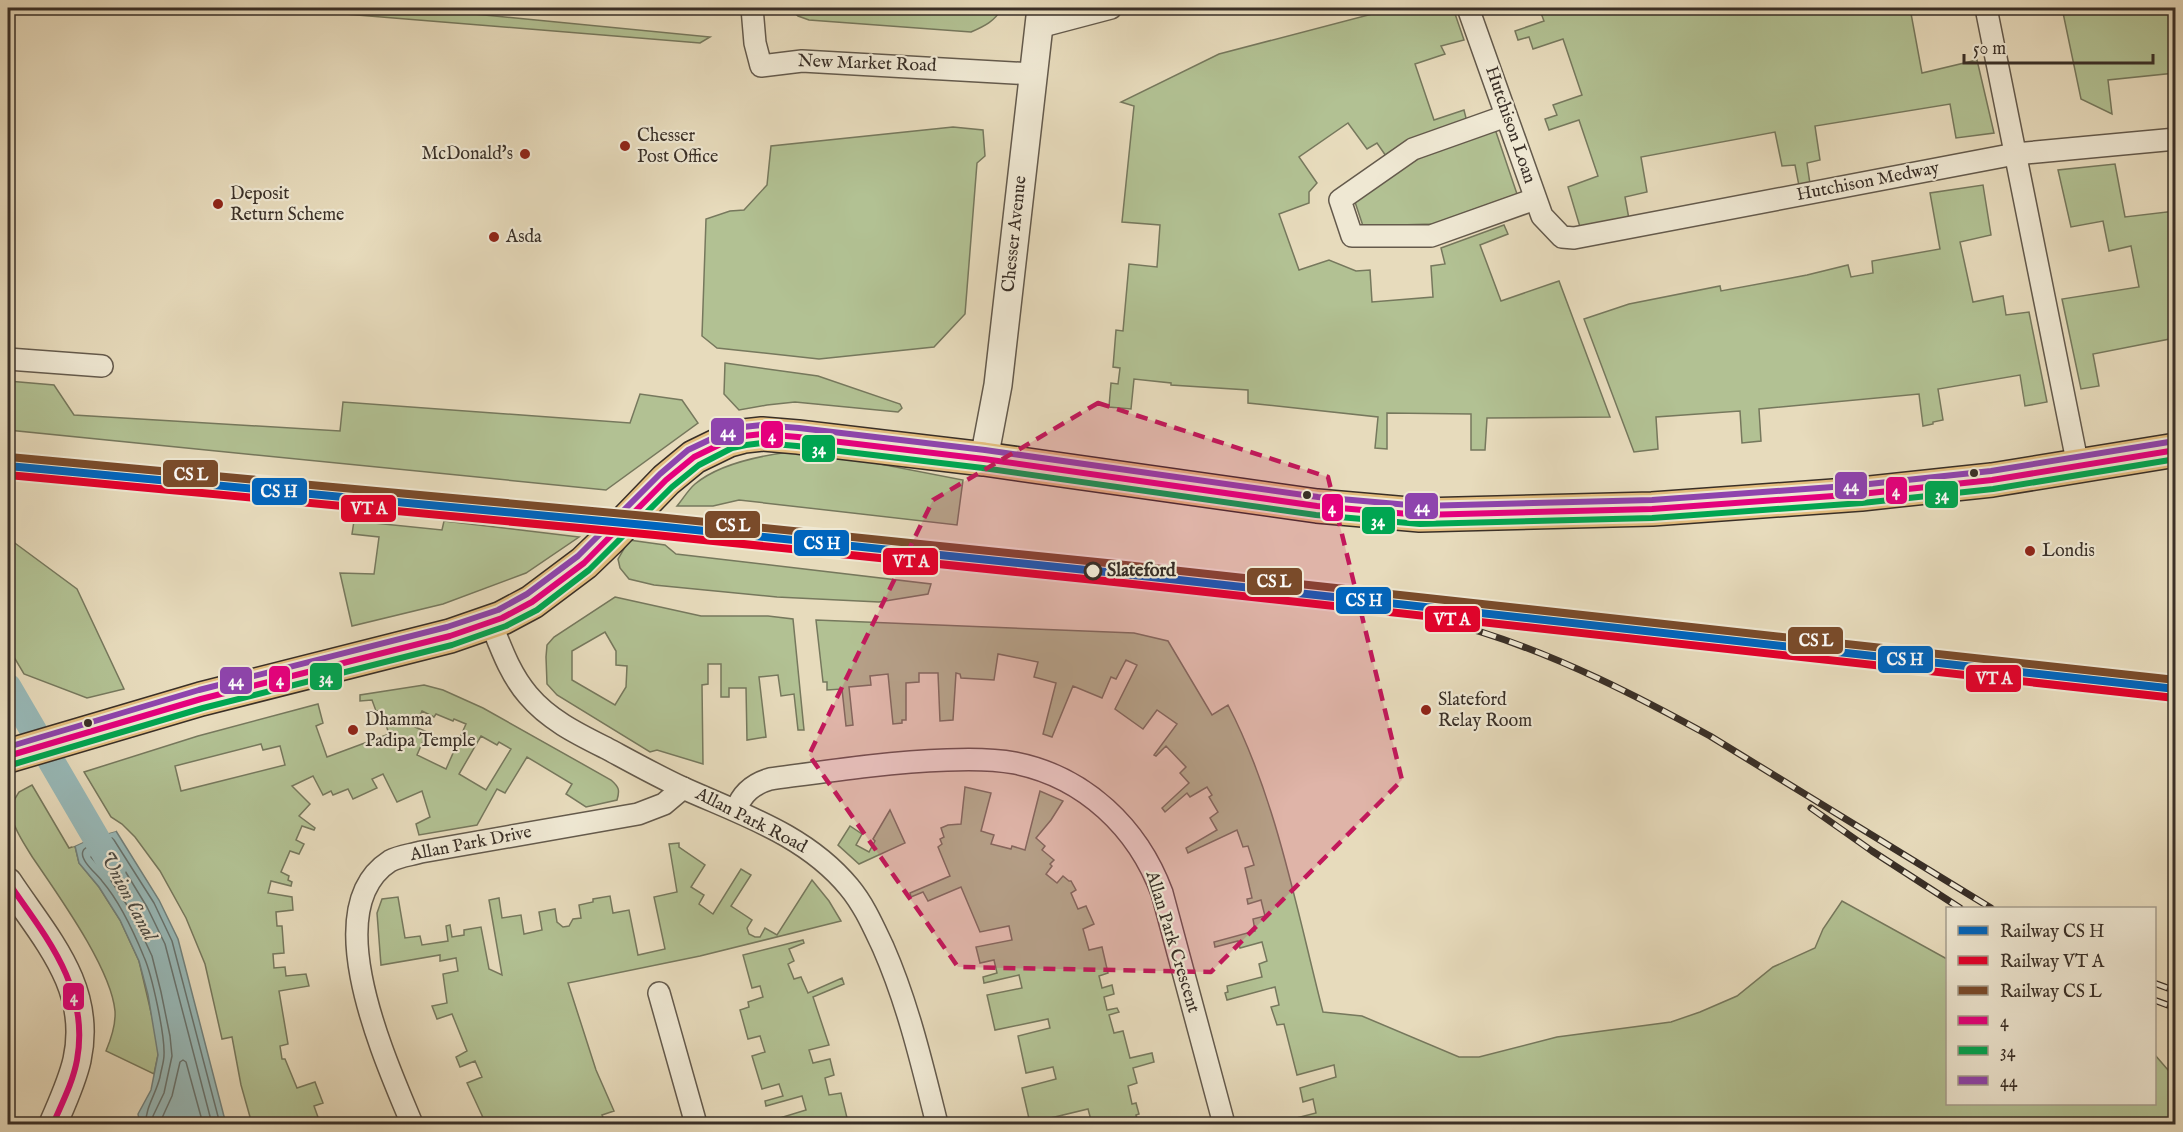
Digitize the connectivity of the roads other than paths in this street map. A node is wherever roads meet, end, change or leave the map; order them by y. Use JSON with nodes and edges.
{"nodes":[{"id":1,"x":752,"y":8,"type":"edge"},
{"id":2,"x":1111,"y":8,"type":"edge"},
{"id":3,"x":1468,"y":8,"type":"edge"},
{"id":4,"x":1986,"y":8,"type":"edge"},
{"id":5,"x":1040,"y":17,"type":"edge"},
{"id":6,"x":1033,"y":74,"type":"junction"},
{"id":7,"x":1506,"y":116,"type":"junction"},
{"id":8,"x":2175,"y":139,"type":"edge"},
{"id":9,"x":2015,"y":154,"type":"junction"},
{"id":10,"x":1535,"y":199,"type":"junction"},
{"id":11,"x":1562,"y":237,"type":"joint"},
{"id":12,"x":8,"y":359,"type":"edge"},
{"id":13,"x":102,"y":366,"type":"dead end"},
{"id":14,"x":2175,"y":450,"type":"edge"},
{"id":15,"x":984,"y":459,"type":"junction"},
{"id":16,"x":2078,"y":466,"type":"junction"},
{"id":17,"x":491,"y":623,"type":"junction"},
{"id":18,"x":8,"y":756,"type":"edge"},
{"id":19,"x":683,"y":788,"type":"junction"},
{"id":20,"x":736,"y":810,"type":"junction"},
{"id":21,"x":8,"y":882,"type":"edge"},
{"id":22,"x":659,"y":993,"type":"dead end"},
{"id":23,"x":53,"y":1125,"type":"edge"},
{"id":24,"x":412,"y":1125,"type":"edge"},
{"id":25,"x":696,"y":1125,"type":"edge"},
{"id":26,"x":937,"y":1125,"type":"edge"},
{"id":27,"x":1224,"y":1125,"type":"edge"}],
"edges":[{"from":1,"to":6,"type":"street","name":"New Market Road"},
{"from":2,"to":5,"type":"street"},
{"from":3,"to":7,"type":"street","name":"Hutchison Loan"},
{"from":4,"to":9,"type":"street"},
{"from":5,"to":6,"type":"street","name":"Chesser Avenue"},
{"from":6,"to":15,"type":"street","name":"Chesser Avenue"},
{"from":7,"to":10,"type":"street","name":"Hutchison Loan"},
{"from":7,"to":10,"type":"street"},
{"from":8,"to":9,"type":"street","name":"Hutchison Medway"},
{"from":9,"to":11,"type":"street","name":"Hutchison Medway"},
{"from":9,"to":16,"type":"street"},
{"from":10,"to":11,"type":"street","name":"Hutchison Loan"},
{"from":12,"to":13,"type":"street"},
{"from":14,"to":16,"type":"main road"},
{"from":15,"to":16,"type":"main road"},
{"from":15,"to":17,"type":"main road"},
{"from":17,"to":18,"type":"main road"},
{"from":17,"to":19,"type":"street","name":"Allan Park Road"},
{"from":19,"to":20,"type":"street","name":"Allan Park Road"},
{"from":19,"to":24,"type":"street","name":"Allan Park Drive"},
{"from":20,"to":26,"type":"street","name":"Allan Park Road"},
{"from":20,"to":27,"type":"street","name":"Allan Park Crescent"},
{"from":21,"to":23,"type":"street"},
{"from":22,"to":25,"type":"street"}]}
